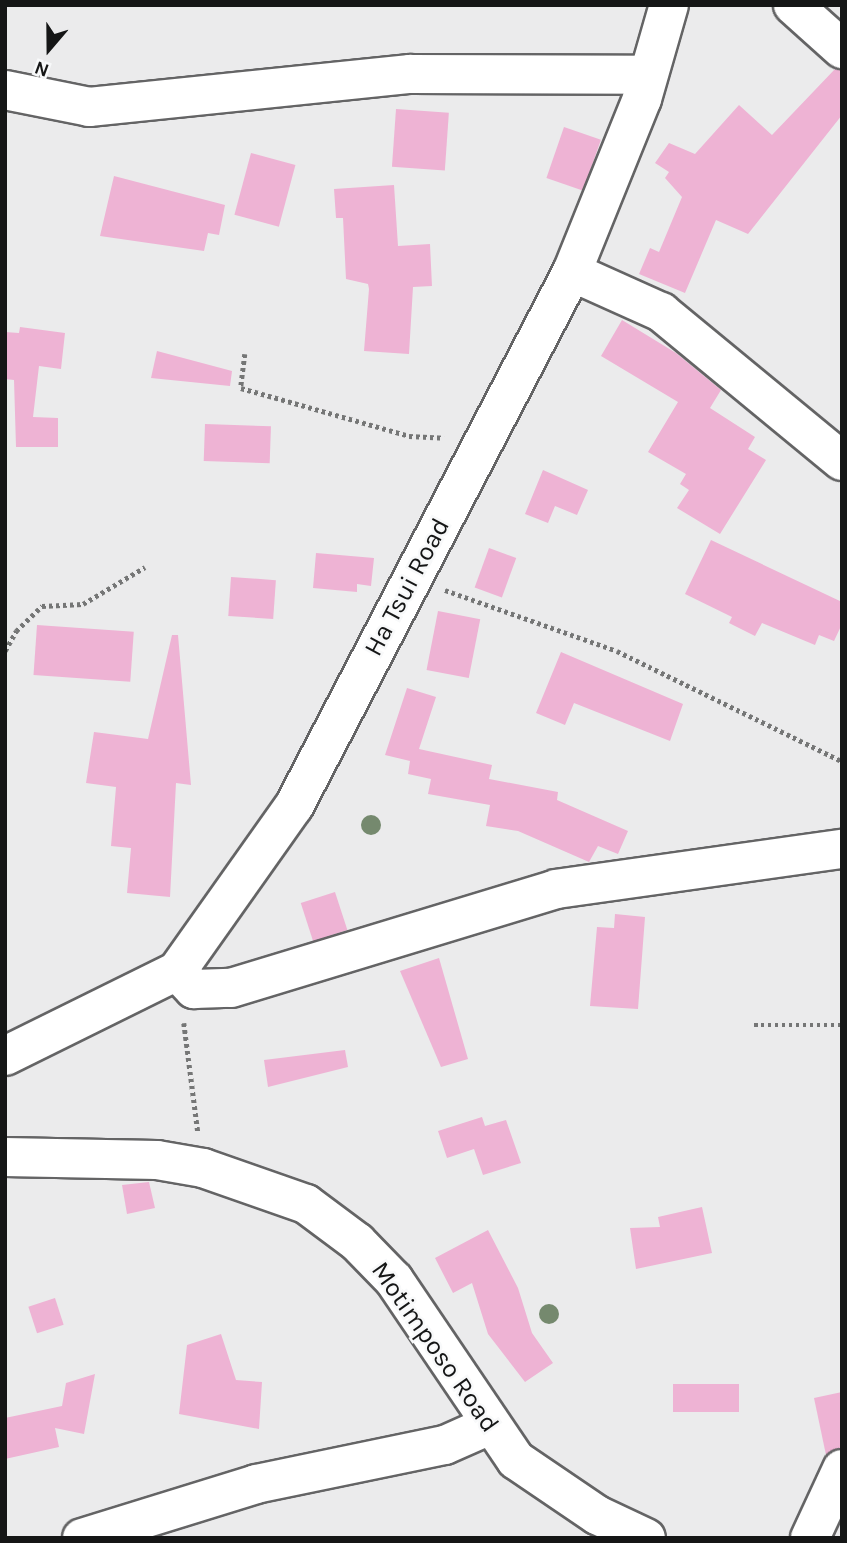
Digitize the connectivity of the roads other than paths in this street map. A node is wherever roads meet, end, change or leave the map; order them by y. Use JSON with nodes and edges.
{"nodes":[{"id":1,"x":669,"y":5,"type":"edge"},
{"id":2,"x":793,"y":5,"type":"edge"},
{"id":3,"x":842,"y":49,"type":"edge"},
{"id":4,"x":648,"y":75,"type":"junction"},
{"id":5,"x":5,"y":90,"type":"edge"},
{"id":6,"x":572,"y":272,"type":"junction"},
{"id":7,"x":842,"y":461,"type":"edge"},
{"id":8,"x":842,"y":849,"type":"edge"},
{"id":9,"x":185,"y":980,"type":"junction"},
{"id":10,"x":5,"y":1056,"type":"edge"},
{"id":11,"x":5,"y":1157,"type":"edge"},
{"id":12,"x":490,"y":1426,"type":"junction"},
{"id":13,"x":842,"y":1469,"type":"edge"},
{"id":14,"x":635,"y":1535,"type":"edge"},
{"id":15,"x":82,"y":1538,"type":"edge"},
{"id":16,"x":810,"y":1538,"type":"edge"}],
"edges":[{"from":1,"to":4,"type":"street","name":"Ha Tsui Road"},
{"from":2,"to":3,"type":"street"},
{"from":4,"to":5,"type":"street"},
{"from":4,"to":6,"type":"street","name":"Ha Tsui Road"},
{"from":6,"to":7,"type":"street"},
{"from":6,"to":9,"type":"street","name":"Ha Tsui Road"},
{"from":8,"to":9,"type":"street"},
{"from":9,"to":10,"type":"street","name":"Ha Tsui Road"},
{"from":11,"to":12,"type":"street","name":"Motimposo Road"},
{"from":12,"to":14,"type":"street","name":"Motimposo Road"},
{"from":12,"to":15,"type":"street"},
{"from":13,"to":16,"type":"street"}]}
